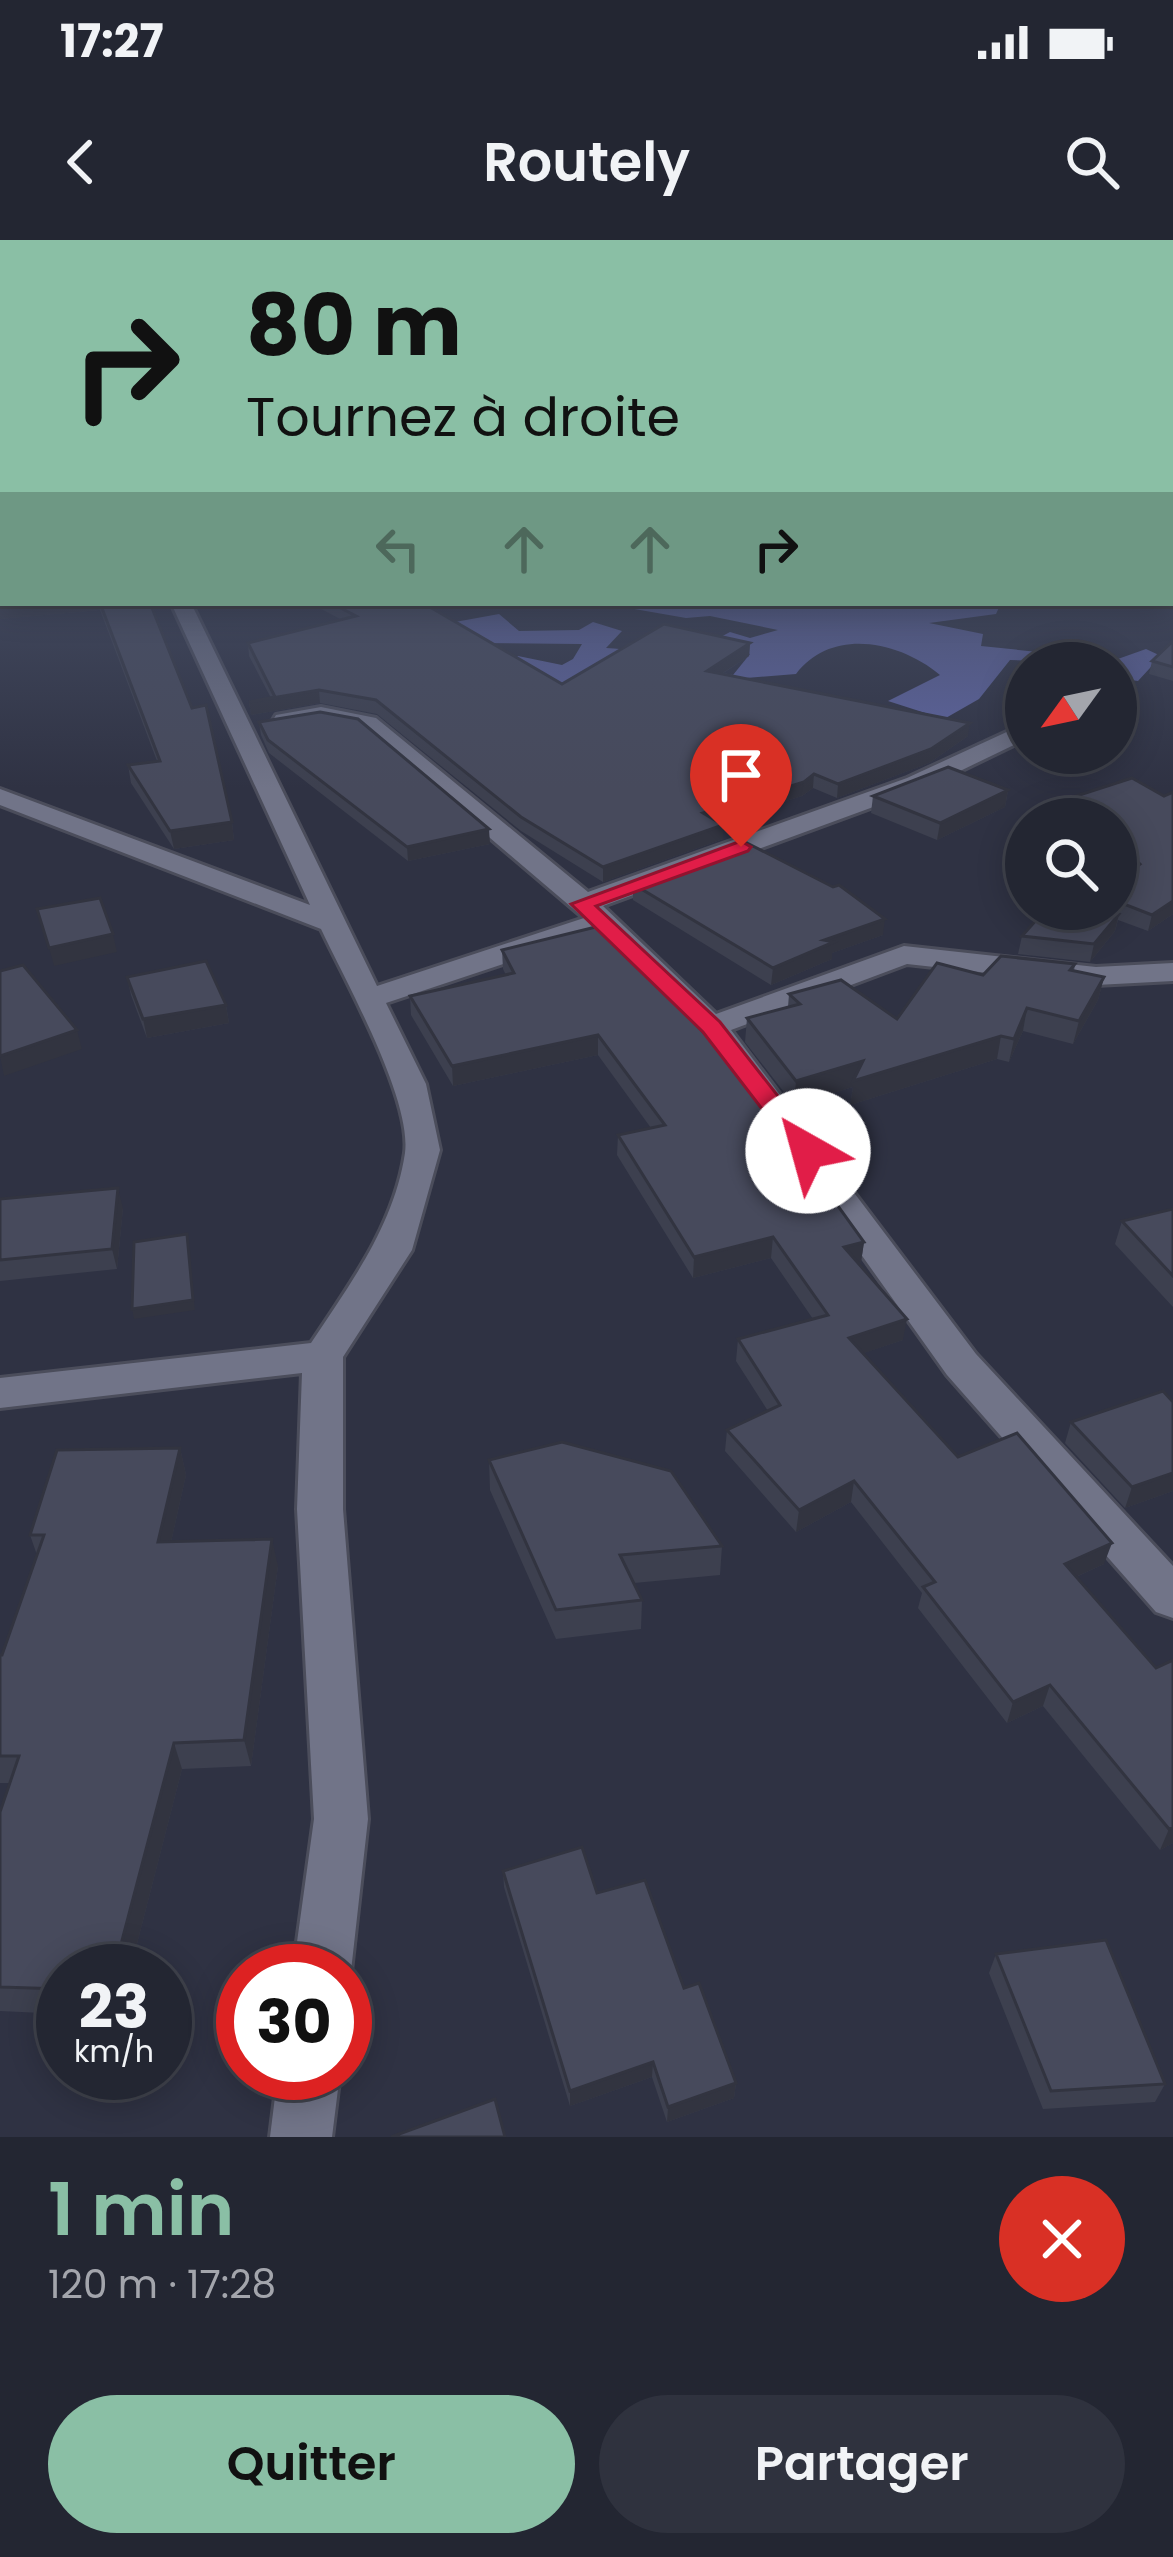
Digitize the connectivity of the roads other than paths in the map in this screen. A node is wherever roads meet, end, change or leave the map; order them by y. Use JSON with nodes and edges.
{"nodes":[{"id":1,"x":185,"y":612,"type":"edge"},
{"id":2,"x":238,"y":728,"type":"junction"},
{"id":3,"x":1005,"y":740,"type":"edge"},
{"id":4,"x":0,"y":796,"type":"edge"},
{"id":5,"x":592,"y":913,"type":"junction"},
{"id":6,"x":331,"y":923,"type":"junction"},
{"id":7,"x":1173,"y":972,"type":"edge"},
{"id":8,"x":367,"y":999,"type":"junction"},
{"id":9,"x":711,"y":1027,"type":"junction"},
{"id":10,"x":323,"y":1356,"type":"junction"},
{"id":11,"x":0,"y":1393,"type":"edge"},
{"id":12,"x":1173,"y":1598,"type":"edge"},
{"id":13,"x":325,"y":1944,"type":"edge"},
{"id":14,"x":306,"y":2100,"type":"edge"},
{"id":15,"x":301,"y":2137,"type":"edge"}],
"edges":[{"from":1,"to":2,"type":"street"},
{"from":2,"to":5,"type":"street"},
{"from":2,"to":6,"type":"street"},
{"from":3,"to":5,"type":"street"},
{"from":4,"to":6,"type":"street"},
{"from":5,"to":8,"type":"street"},
{"from":5,"to":9,"type":"street"},
{"from":6,"to":8,"type":"street"},
{"from":7,"to":9,"type":"street"},
{"from":8,"to":10,"type":"street"},
{"from":9,"to":12,"type":"street"},
{"from":10,"to":11,"type":"street"},
{"from":10,"to":13,"type":"street"},
{"from":14,"to":15,"type":"street"}]}
